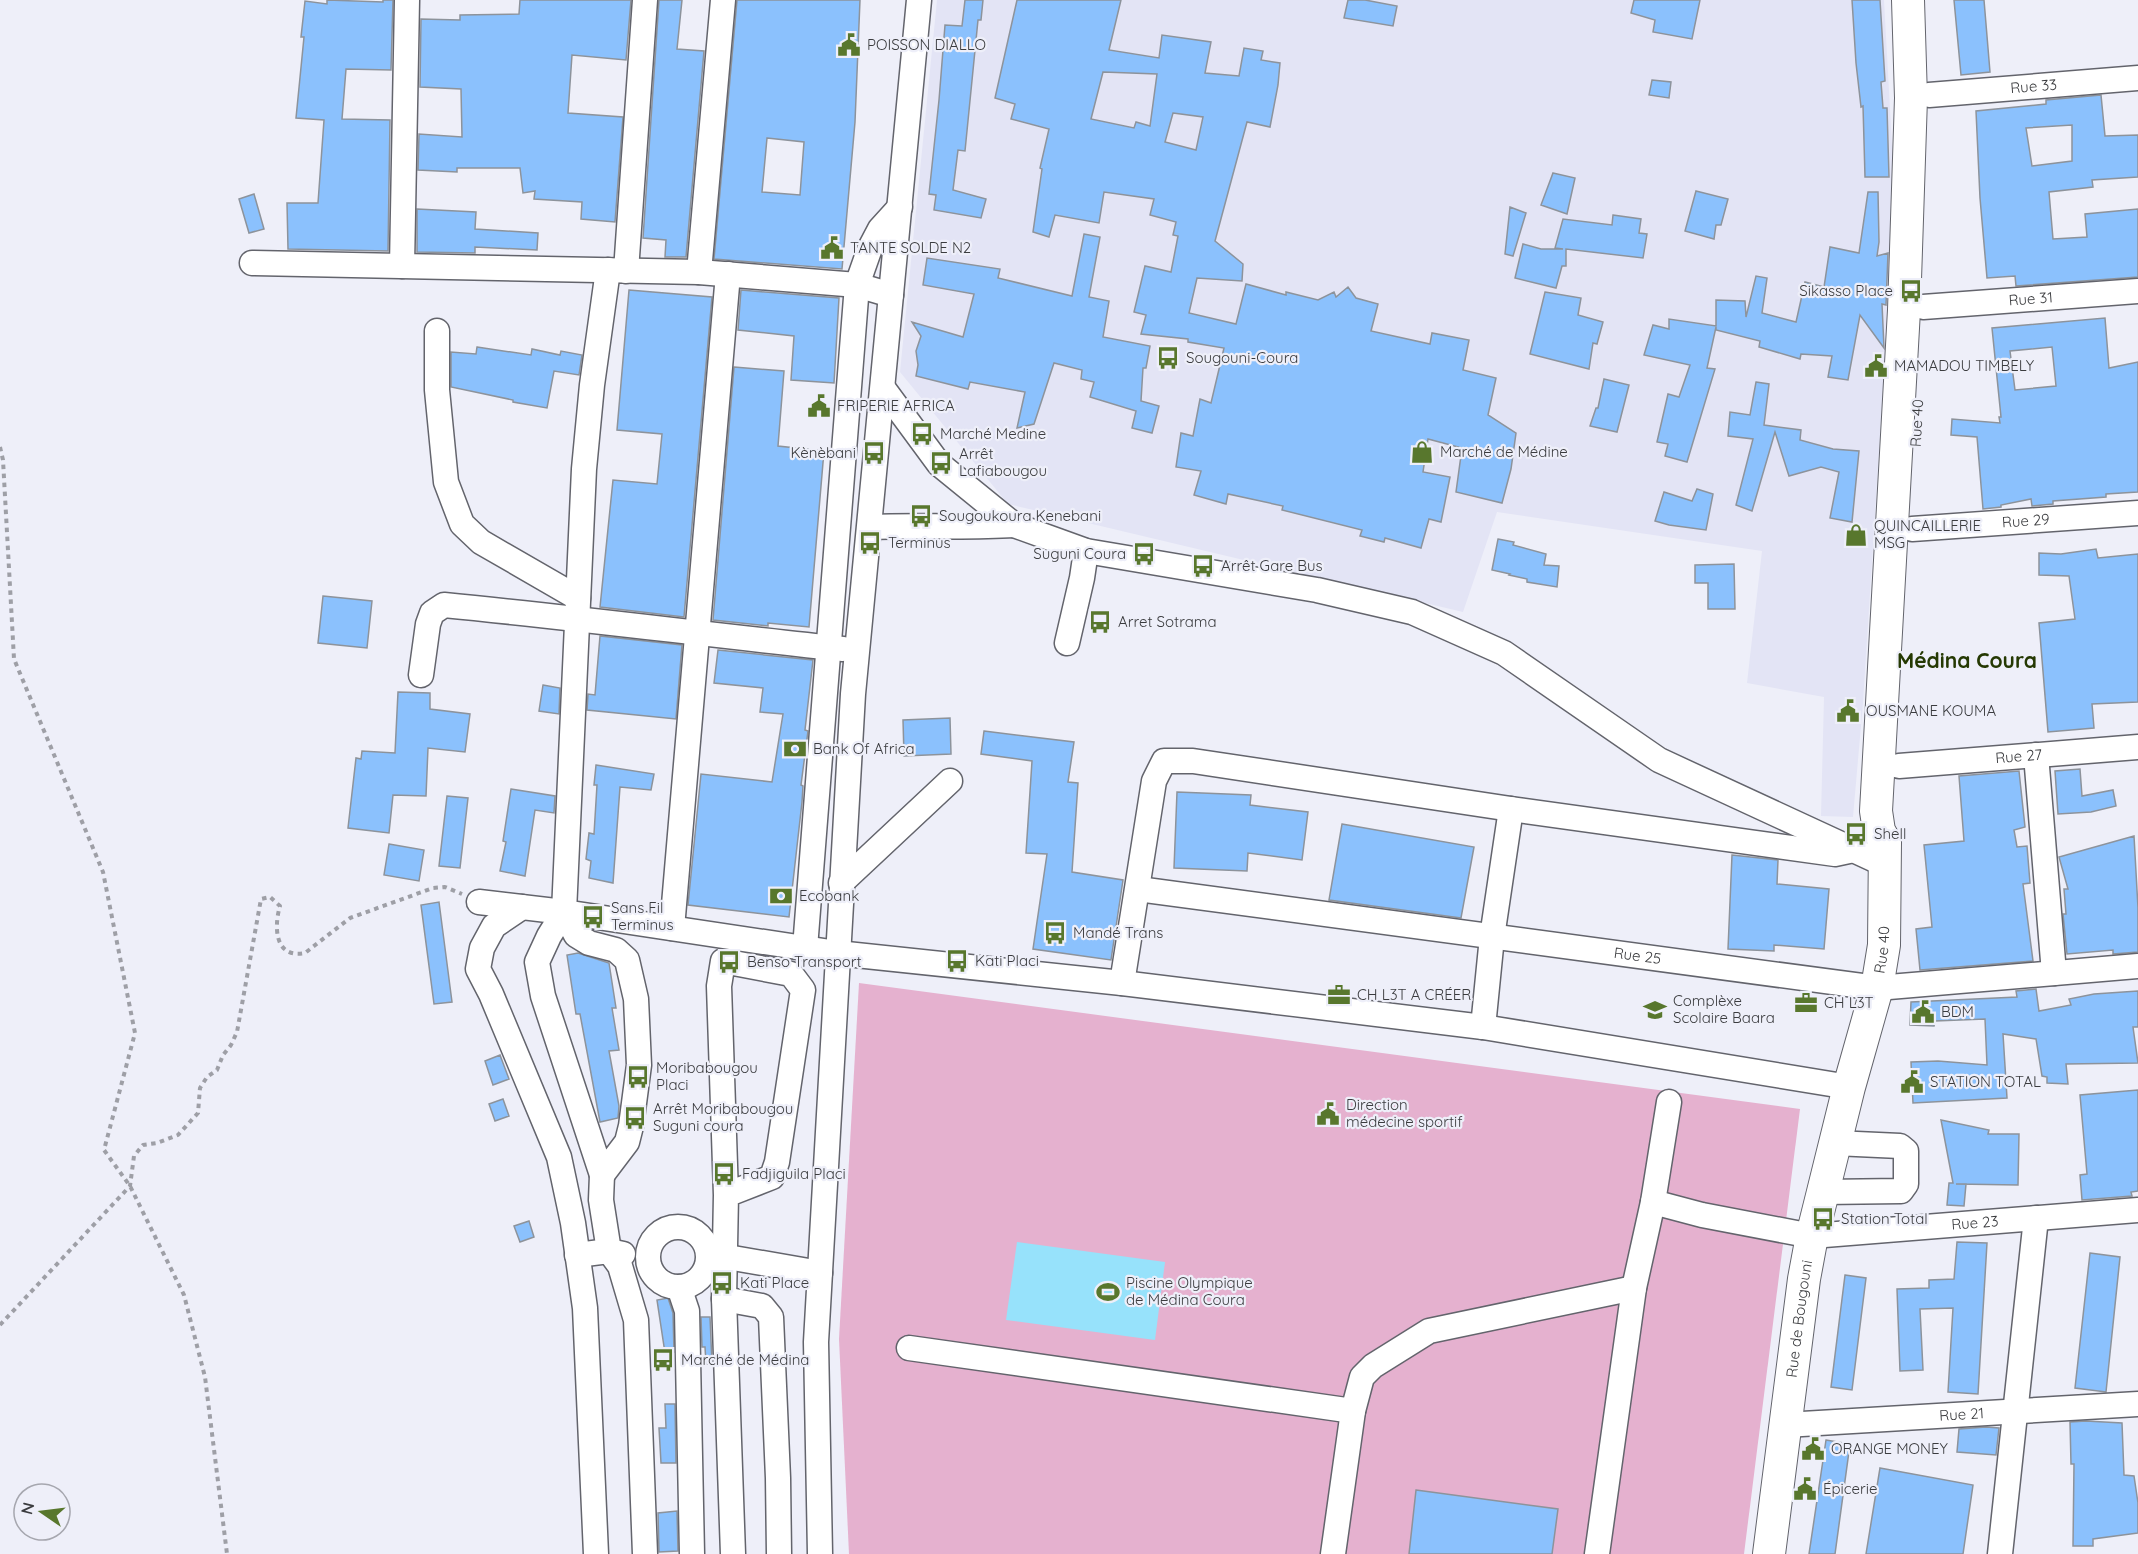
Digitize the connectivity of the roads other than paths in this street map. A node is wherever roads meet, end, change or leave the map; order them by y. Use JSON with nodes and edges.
{"nodes":[{"id":1,"x":407,"y":0,"type":"edge"},
{"id":2,"x":645,"y":0,"type":"edge"},
{"id":3,"x":723,"y":0,"type":"edge"},
{"id":4,"x":919,"y":0,"type":"edge"},
{"id":5,"x":1908,"y":0,"type":"edge"},
{"id":6,"x":1925,"y":0,"type":"edge"},
{"id":7,"x":2138,"y":78,"type":"edge"},
{"id":8,"x":1929,"y":95,"type":"junction"},
{"id":9,"x":900,"y":207,"type":"junction"},
{"id":10,"x":252,"y":263,"type":"dead end"},
{"id":11,"x":402,"y":266,"type":"junction"},
{"id":12,"x":617,"y":270,"type":"junction"},
{"id":13,"x":699,"y":272,"type":"junction"},
{"id":14,"x":728,"y":274,"type":"junction"},
{"id":15,"x":857,"y":285,"type":"junction"},
{"id":16,"x":2138,"y":291,"type":"edge"},
{"id":17,"x":891,"y":295,"type":"junction"},
{"id":18,"x":1923,"y":307,"type":"junction"},
{"id":19,"x":437,"y":331,"type":"dead end"},
{"id":20,"x":883,"y":388,"type":"junction"},
{"id":21,"x":2138,"y":513,"type":"edge"},
{"id":22,"x":1014,"y":525,"type":"junction"},
{"id":23,"x":870,"y":527,"type":"junction"},
{"id":24,"x":1912,"y":530,"type":"junction"},
{"id":25,"x":1086,"y":551,"type":"junction"},
{"id":26,"x":577,"y":608,"type":"junction"},
{"id":27,"x":697,"y":634,"type":"junction"},
{"id":28,"x":1067,"y":643,"type":"dead end"},
{"id":29,"x":827,"y":648,"type":"junction"},
{"id":30,"x":857,"y":651,"type":"junction"},
{"id":31,"x":421,"y":675,"type":"dead end"},
{"id":32,"x":2138,"y":747,"type":"edge"},
{"id":33,"x":2036,"y":755,"type":"junction"},
{"id":34,"x":1899,"y":766,"type":"junction"},
{"id":35,"x":950,"y":781,"type":"dead end"},
{"id":36,"x":1511,"y":809,"type":"junction"},
{"id":37,"x":1854,"y":850,"type":"junction"},
{"id":38,"x":1885,"y":854,"type":"junction"},
{"id":39,"x":841,"y":883,"type":"junction"},
{"id":40,"x":1138,"y":889,"type":"junction"},
{"id":41,"x":479,"y":902,"type":"road end"},
{"id":42,"x":522,"y":906,"type":"junction"},
{"id":43,"x":564,"y":912,"type":"junction"},
{"id":44,"x":672,"y":928,"type":"junction"},
{"id":45,"x":728,"y":937,"type":"junction"},
{"id":46,"x":1492,"y":937,"type":"junction"},
{"id":47,"x":805,"y":948,"type":"junction"},
{"id":48,"x":837,"y":952,"type":"junction"},
{"id":49,"x":723,"y":961,"type":"junction"},
{"id":50,"x":2138,"y":966,"type":"edge"},
{"id":51,"x":2054,"y":974,"type":"junction"},
{"id":52,"x":1122,"y":983,"type":"junction"},
{"id":53,"x":1877,"y":988,"type":"junction"},
{"id":54,"x":1483,"y":1027,"type":"junction"},
{"id":55,"x":1849,"y":1087,"type":"junction"},
{"id":56,"x":1669,"y":1102,"type":"dead end"},
{"id":57,"x":1835,"y":1143,"type":"junction"},
{"id":58,"x":602,"y":1175,"type":"junction"},
{"id":59,"x":1823,"y":1192,"type":"junction"},
{"id":60,"x":726,"y":1195,"type":"junction"},
{"id":61,"x":1653,"y":1202,"type":"junction"},
{"id":62,"x":2138,"y":1210,"type":"edge"},
{"id":63,"x":2036,"y":1218,"type":"junction"},
{"id":64,"x":1812,"y":1236,"type":"junction"},
{"id":65,"x":609,"y":1251,"type":"junction"},
{"id":66,"x":577,"y":1254,"type":"junction"},
{"id":67,"x":716,"y":1255,"type":"junction"},
{"id":68,"x":648,"y":1259,"type":"junction"},
{"id":69,"x":820,"y":1273,"type":"junction"},
{"id":70,"x":679,"y":1287,"type":"junction"},
{"id":71,"x":1634,"y":1288,"type":"junction"},
{"id":72,"x":724,"y":1299,"type":"junction"},
{"id":73,"x":909,"y":1348,"type":"dead end"},
{"id":74,"x":2138,"y":1404,"type":"edge"},
{"id":75,"x":1353,"y":1411,"type":"junction"},
{"id":76,"x":2015,"y":1411,"type":"junction"},
{"id":77,"x":1785,"y":1425,"type":"junction"},
{"id":78,"x":596,"y":1554,"type":"edge"},
{"id":79,"x":645,"y":1554,"type":"edge"},
{"id":80,"x":692,"y":1554,"type":"edge"},
{"id":81,"x":733,"y":1554,"type":"edge"},
{"id":82,"x":779,"y":1554,"type":"edge"},
{"id":83,"x":820,"y":1554,"type":"edge"},
{"id":84,"x":1333,"y":1554,"type":"edge"},
{"id":85,"x":1597,"y":1554,"type":"edge"},
{"id":86,"x":1769,"y":1554,"type":"edge"},
{"id":87,"x":2000,"y":1554,"type":"edge"}],
"edges":[{"from":1,"to":11,"type":"street"},
{"from":2,"to":12,"type":"street"},
{"from":3,"to":13,"type":"street"},
{"from":4,"to":9,"type":"street"},
{"from":5,"to":38,"type":"main road","name":"Rue 40"},
{"from":6,"to":8,"type":"main road","name":"Rue 40"},
{"from":7,"to":8,"type":"street","name":"Rue 33"},
{"from":8,"to":18,"type":"main road","name":"Rue 40"},
{"from":9,"to":15,"type":"street"},
{"from":9,"to":17,"type":"street"},
{"from":10,"to":11,"type":"street"},
{"from":11,"to":12,"type":"street"},
{"from":12,"to":13,"type":"street"},
{"from":12,"to":26,"type":"street"},
{"from":13,"to":14,"type":"street"},
{"from":14,"to":15,"type":"street"},
{"from":14,"to":27,"type":"street"},
{"from":15,"to":17,"type":"street"},
{"from":15,"to":29,"type":"street"},
{"from":16,"to":18,"type":"street","name":"Rue 31"},
{"from":17,"to":20,"type":"street"},
{"from":18,"to":24,"type":"main road","name":"Rue 40"},
{"from":19,"to":26,"type":"street"},
{"from":20,"to":22,"type":"street"},
{"from":20,"to":23,"type":"street"},
{"from":21,"to":24,"type":"street","name":"Rue 29"},
{"from":22,"to":23,"type":"street"},
{"from":22,"to":25,"type":"street"},
{"from":23,"to":30,"type":"street"},
{"from":24,"to":34,"type":"main road","name":"Rue 40"},
{"from":25,"to":28,"type":"street"},
{"from":25,"to":37,"type":"street"},
{"from":26,"to":27,"type":"street"},
{"from":26,"to":31,"type":"street"},
{"from":26,"to":43,"type":"street"},
{"from":27,"to":29,"type":"street"},
{"from":27,"to":44,"type":"street"},
{"from":29,"to":30,"type":"street"},
{"from":29,"to":47,"type":"street"},
{"from":30,"to":39,"type":"street"},
{"from":32,"to":33,"type":"street","name":"Rue 27"},
{"from":33,"to":34,"type":"street","name":"Rue 27"},
{"from":33,"to":51,"type":"street"},
{"from":34,"to":38,"type":"main road","name":"Rue 40"},
{"from":35,"to":39,"type":"street"},
{"from":36,"to":37,"type":"street"},
{"from":36,"to":40,"type":"street"},
{"from":36,"to":46,"type":"street"},
{"from":37,"to":38,"type":"street"},
{"from":38,"to":53,"type":"main road","name":"Rue 40"},
{"from":39,"to":48,"type":"street"},
{"from":40,"to":46,"type":"street","name":"Rue 25"},
{"from":40,"to":52,"type":"street"},
{"from":41,"to":42,"type":"street"},
{"from":42,"to":43,"type":"street"},
{"from":42,"to":66,"type":"street"},
{"from":43,"to":44,"type":"street"},
{"from":43,"to":58,"type":"street"},
{"from":43,"to":58,"type":"street"},
{"from":44,"to":45,"type":"street"},
{"from":45,"to":47,"type":"street"},
{"from":45,"to":49,"type":"street"},
{"from":46,"to":53,"type":"street","name":"Rue 25"},
{"from":46,"to":54,"type":"street"},
{"from":47,"to":48,"type":"street"},
{"from":48,"to":52,"type":"street"},
{"from":48,"to":69,"type":"street"},
{"from":49,"to":60,"type":"street"},
{"from":49,"to":60,"type":"street"},
{"from":50,"to":51,"type":"street","name":"Rue 25"},
{"from":51,"to":53,"type":"street","name":"Rue 25"},
{"from":52,"to":54,"type":"street"},
{"from":53,"to":55,"type":"main road","name":"Rue 40"},
{"from":54,"to":55,"type":"street"},
{"from":55,"to":57,"type":"main road","name":"Rue de Bougouni"},
{"from":56,"to":61,"type":"street"},
{"from":57,"to":59,"type":"main road","name":"Rue de Bougouni"},
{"from":57,"to":59,"type":"street"},
{"from":58,"to":65,"type":"street"},
{"from":59,"to":64,"type":"main road","name":"Rue de Bougouni"},
{"from":60,"to":67,"type":"street"},
{"from":61,"to":64,"type":"street","name":"Rue 23"},
{"from":61,"to":71,"type":"street"},
{"from":62,"to":63,"type":"street","name":"Rue 23"},
{"from":63,"to":64,"type":"street","name":"Rue 23"},
{"from":63,"to":76,"type":"street"},
{"from":64,"to":77,"type":"main road","name":"Rue de Bougouni"},
{"from":65,"to":66,"type":"street"},
{"from":65,"to":68,"type":"street"},
{"from":65,"to":79,"type":"street"},
{"from":66,"to":78,"type":"street"},
{"from":67,"to":68,"type":"street"},
{"from":67,"to":69,"type":"street"},
{"from":67,"to":70,"type":"street"},
{"from":67,"to":72,"type":"street"},
{"from":68,"to":70,"type":"street"},
{"from":69,"to":83,"type":"street"},
{"from":70,"to":80,"type":"street"},
{"from":71,"to":75,"type":"street"},
{"from":71,"to":85,"type":"street"},
{"from":72,"to":81,"type":"street"},
{"from":72,"to":82,"type":"street"},
{"from":73,"to":75,"type":"street"},
{"from":74,"to":76,"type":"street","name":"Rue 21"},
{"from":75,"to":84,"type":"street"},
{"from":76,"to":77,"type":"street","name":"Rue 21"},
{"from":76,"to":87,"type":"street"},
{"from":77,"to":86,"type":"main road","name":"Rue de Bougouni"}]}
